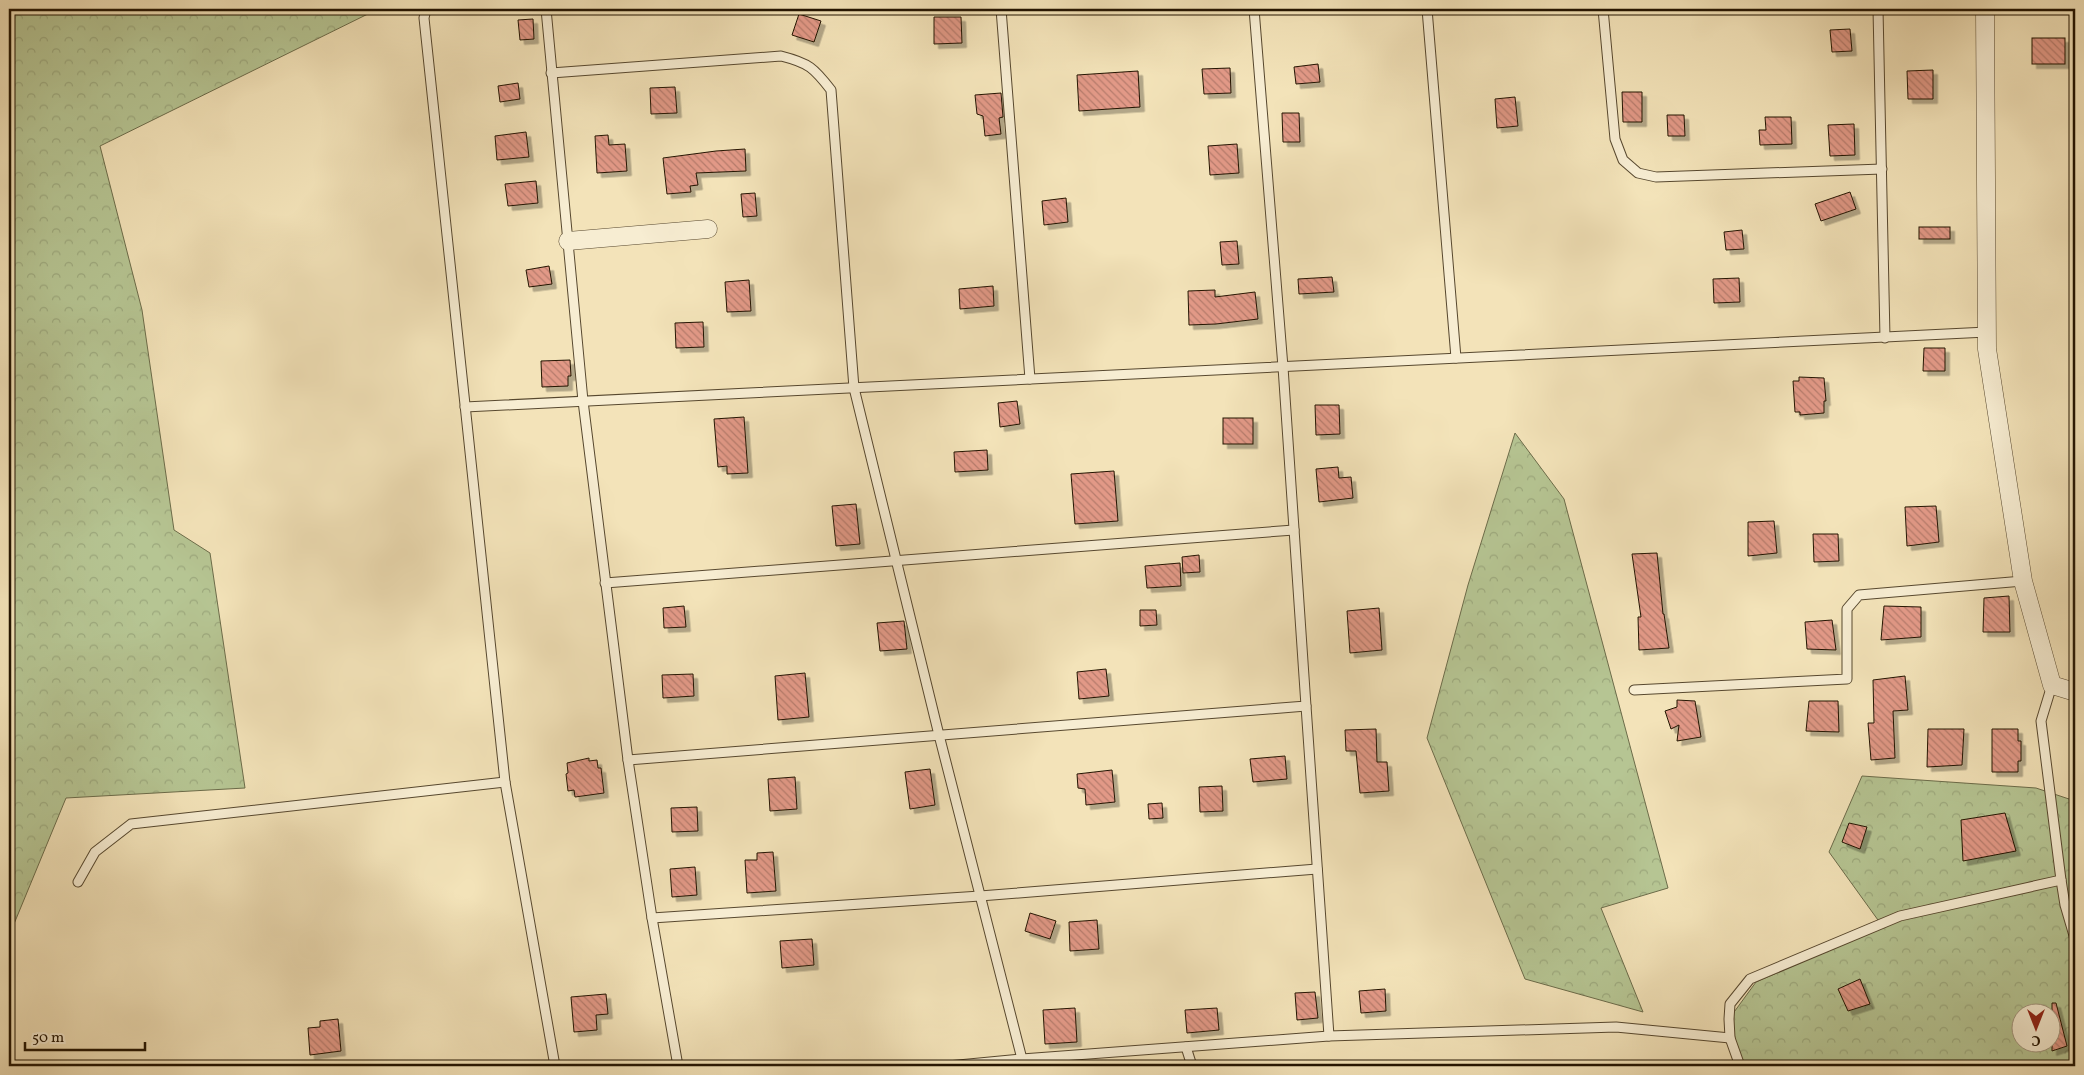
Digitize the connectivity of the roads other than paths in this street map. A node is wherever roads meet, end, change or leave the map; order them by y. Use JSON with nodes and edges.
{"nodes":[{"id":1,"x":426,"y":9,"type":"edge"},
{"id":2,"x":546,"y":9,"type":"edge"},
{"id":3,"x":1001,"y":9,"type":"edge"},
{"id":4,"x":1254,"y":9,"type":"edge"},
{"id":5,"x":1428,"y":9,"type":"edge"},
{"id":6,"x":1603,"y":9,"type":"edge"},
{"id":7,"x":1878,"y":9,"type":"edge"},
{"id":8,"x":1985,"y":9,"type":"edge"},
{"id":9,"x":551,"y":73,"type":"junction"},
{"id":10,"x":1882,"y":169,"type":"junction"},
{"id":11,"x":708,"y":229,"type":"dead end"},
{"id":12,"x":568,"y":241,"type":"junction"},
{"id":13,"x":1987,"y":332,"type":"junction"},
{"id":14,"x":1885,"y":338,"type":"junction"},
{"id":15,"x":1456,"y":358,"type":"junction"},
{"id":16,"x":1283,"y":367,"type":"junction"},
{"id":17,"x":1030,"y":379,"type":"junction"},
{"id":18,"x":854,"y":388,"type":"junction"},
{"id":19,"x":583,"y":401,"type":"junction"},
{"id":20,"x":465,"y":406,"type":"junction"},
{"id":21,"x":1294,"y":530,"type":"junction"},
{"id":22,"x":896,"y":560,"type":"junction"},
{"id":23,"x":2023,"y":581,"type":"junction"},
{"id":24,"x":605,"y":583,"type":"junction"},
{"id":25,"x":2052,"y":685,"type":"junction"},
{"id":26,"x":1634,"y":690,"type":"dead end"},
{"id":27,"x":2075,"y":692,"type":"edge"},
{"id":28,"x":1306,"y":706,"type":"junction"},
{"id":29,"x":939,"y":735,"type":"junction"},
{"id":30,"x":628,"y":760,"type":"junction"},
{"id":31,"x":504,"y":782,"type":"junction"},
{"id":32,"x":1317,"y":869,"type":"junction"},
{"id":33,"x":2061,"y":880,"type":"junction"},
{"id":34,"x":78,"y":882,"type":"dead end"},
{"id":35,"x":980,"y":896,"type":"junction"},
{"id":36,"x":652,"y":918,"type":"junction"},
{"id":37,"x":2075,"y":939,"type":"edge"},
{"id":38,"x":1329,"y":1036,"type":"junction"},
{"id":39,"x":1730,"y":1038,"type":"junction"},
{"id":40,"x":1186,"y":1047,"type":"junction"},
{"id":41,"x":1024,"y":1063,"type":"edge"},
{"id":42,"x":554,"y":1066,"type":"edge"},
{"id":43,"x":678,"y":1066,"type":"edge"},
{"id":44,"x":948,"y":1066,"type":"edge"},
{"id":45,"x":1192,"y":1066,"type":"edge"},
{"id":46,"x":1740,"y":1066,"type":"edge"}],
"edges":[{"from":1,"to":20,"type":"lane"},
{"from":2,"to":9,"type":"lane"},
{"from":3,"to":17,"type":"lane"},
{"from":4,"to":16,"type":"lane"},
{"from":5,"to":15,"type":"lane"},
{"from":6,"to":10,"type":"lane"},
{"from":7,"to":10,"type":"lane"},
{"from":8,"to":13,"type":"street"},
{"from":9,"to":12,"type":"lane"},
{"from":9,"to":18,"type":"lane"},
{"from":10,"to":14,"type":"lane"},
{"from":11,"to":12,"type":"street"},
{"from":12,"to":19,"type":"lane"},
{"from":13,"to":14,"type":"lane"},
{"from":13,"to":23,"type":"street"},
{"from":14,"to":15,"type":"lane"},
{"from":15,"to":16,"type":"lane"},
{"from":16,"to":17,"type":"lane"},
{"from":16,"to":21,"type":"lane"},
{"from":17,"to":18,"type":"lane"},
{"from":18,"to":19,"type":"lane"},
{"from":18,"to":22,"type":"lane"},
{"from":19,"to":20,"type":"lane"},
{"from":19,"to":24,"type":"lane"},
{"from":20,"to":31,"type":"lane"},
{"from":21,"to":22,"type":"lane"},
{"from":21,"to":28,"type":"lane"},
{"from":22,"to":24,"type":"lane"},
{"from":22,"to":29,"type":"lane"},
{"from":23,"to":25,"type":"street"},
{"from":23,"to":26,"type":"lane"},
{"from":24,"to":30,"type":"lane"},
{"from":25,"to":27,"type":"street"},
{"from":25,"to":33,"type":"lane"},
{"from":28,"to":29,"type":"lane"},
{"from":28,"to":32,"type":"lane"},
{"from":29,"to":30,"type":"lane"},
{"from":29,"to":35,"type":"lane"},
{"from":30,"to":36,"type":"lane"},
{"from":31,"to":34,"type":"lane"},
{"from":31,"to":42,"type":"lane"},
{"from":32,"to":35,"type":"lane"},
{"from":32,"to":38,"type":"lane"},
{"from":33,"to":37,"type":"lane"},
{"from":33,"to":39,"type":"lane"},
{"from":35,"to":36,"type":"lane"},
{"from":35,"to":41,"type":"lane"},
{"from":36,"to":43,"type":"lane"},
{"from":38,"to":39,"type":"lane"},
{"from":38,"to":40,"type":"lane"},
{"from":39,"to":46,"type":"lane"},
{"from":40,"to":41,"type":"lane"},
{"from":40,"to":45,"type":"lane"},
{"from":41,"to":44,"type":"lane"}]}
